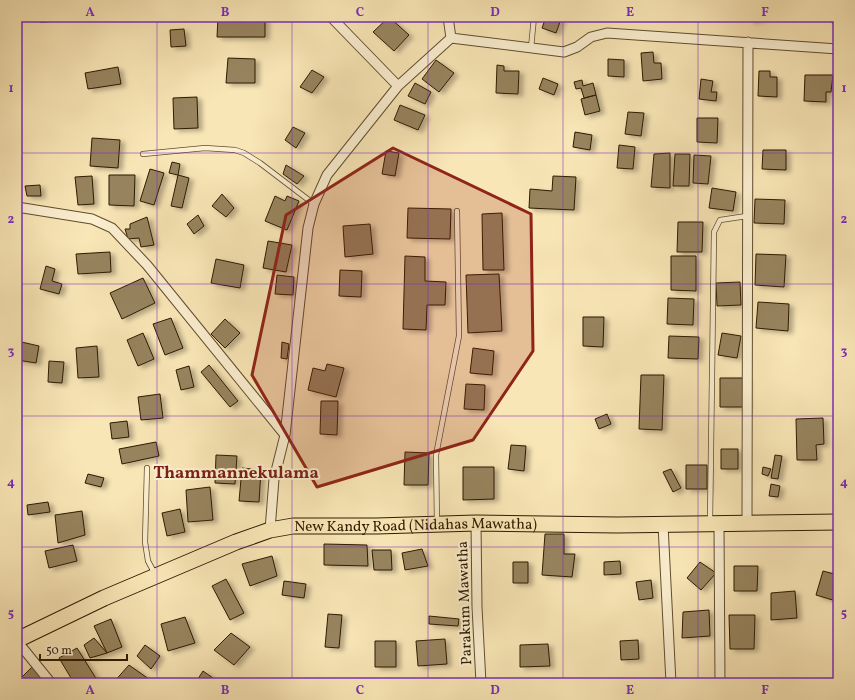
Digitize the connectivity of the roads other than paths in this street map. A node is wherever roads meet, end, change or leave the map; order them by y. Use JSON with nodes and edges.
{"nodes":[{"id":1,"x":64,"y":17,"type":"edge"},
{"id":2,"x":331,"y":17,"type":"edge"},
{"id":3,"x":448,"y":17,"type":"edge"},
{"id":4,"x":534,"y":17,"type":"edge"},
{"id":5,"x":42,"y":20,"type":"dead end"},
{"id":6,"x":452,"y":38,"type":"junction"},
{"id":7,"x":748,"y":42,"type":"junction"},
{"id":8,"x":531,"y":48,"type":"junction"},
{"id":9,"x":838,"y":49,"type":"edge"},
{"id":10,"x":398,"y":86,"type":"junction"},
{"id":11,"x":143,"y":154,"type":"dead end"},
{"id":12,"x":314,"y":204,"type":"junction"},
{"id":13,"x":17,"y":208,"type":"edge"},
{"id":14,"x":457,"y":211,"type":"dead end"},
{"id":15,"x":747,"y":216,"type":"junction"},
{"id":16,"x":285,"y":435,"type":"junction"},
{"id":17,"x":147,"y":468,"type":"dead end"},
{"id":18,"x":838,"y":522,"type":"edge"},
{"id":19,"x":476,"y":523,"type":"junction"},
{"id":20,"x":747,"y":523,"type":"junction"},
{"id":21,"x":437,"y":524,"type":"junction"},
{"id":22,"x":714,"y":524,"type":"junction"},
{"id":23,"x":663,"y":525,"type":"junction"},
{"id":24,"x":270,"y":530,"type":"junction"},
{"id":25,"x":156,"y":576,"type":"junction"},
{"id":26,"x":17,"y":640,"type":"edge"},
{"id":27,"x":50,"y":683,"type":"edge"},
{"id":28,"x":481,"y":683,"type":"edge"},
{"id":29,"x":671,"y":683,"type":"edge"},
{"id":30,"x":720,"y":683,"type":"edge"}],
"edges":[{"from":1,"to":5,"type":"lane"},
{"from":2,"to":10,"type":"street"},
{"from":3,"to":6,"type":"street"},
{"from":4,"to":8,"type":"lane"},
{"from":6,"to":8,"type":"street"},
{"from":6,"to":10,"type":"street"},
{"from":7,"to":8,"type":"street"},
{"from":7,"to":9,"type":"street"},
{"from":7,"to":15,"type":"street"},
{"from":10,"to":12,"type":"street"},
{"from":11,"to":12,"type":"lane"},
{"from":12,"to":16,"type":"street"},
{"from":13,"to":16,"type":"street"},
{"from":14,"to":21,"type":"lane"},
{"from":15,"to":20,"type":"street"},
{"from":15,"to":22,"type":"lane"},
{"from":16,"to":24,"type":"street"},
{"from":17,"to":25,"type":"lane"},
{"from":18,"to":20,"type":"main road","name":"New Kandy Road (Nidahas Mawatha)"},
{"from":19,"to":21,"type":"main road","name":"New Kandy Road (Nidahas Mawatha)"},
{"from":19,"to":23,"type":"main road","name":"New Kandy Road (Nidahas Mawatha)"},
{"from":19,"to":28,"type":"street","name":"Parakum Mawatha"},
{"from":20,"to":22,"type":"main road","name":"New Kandy Road (Nidahas Mawatha)"},
{"from":21,"to":24,"type":"main road","name":"New Kandy Road (Nidahas Mawatha)"},
{"from":22,"to":23,"type":"main road","name":"New Kandy Road (Nidahas Mawatha)"},
{"from":22,"to":30,"type":"street"},
{"from":23,"to":29,"type":"street"},
{"from":24,"to":25,"type":"main road","name":"New Kandy Road (Nidahas Mawatha)"},
{"from":25,"to":26,"type":"main road","name":"New Kandy Road (Nidahas Mawatha)"},
{"from":26,"to":27,"type":"street"}]}
